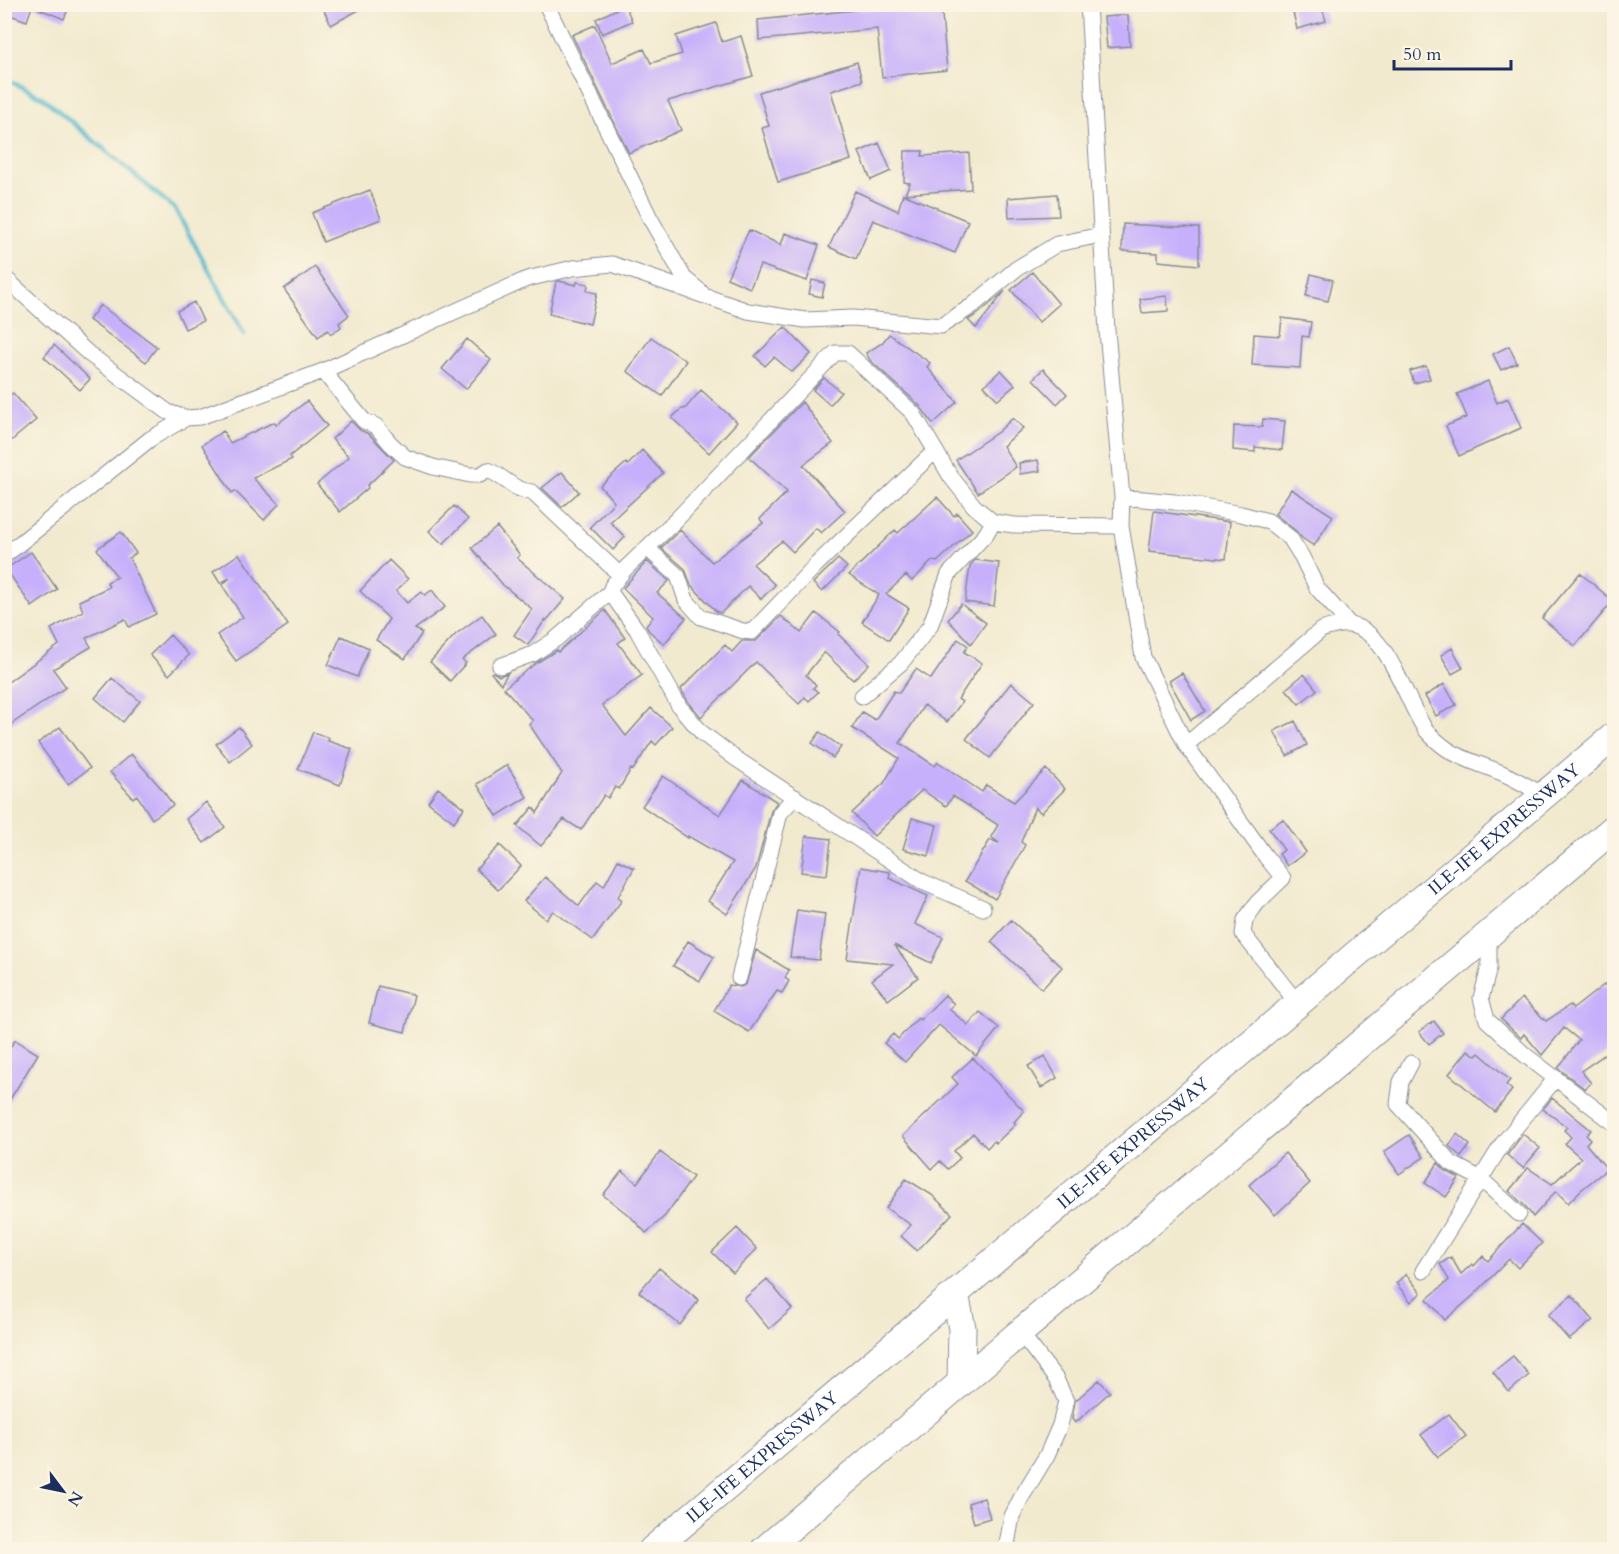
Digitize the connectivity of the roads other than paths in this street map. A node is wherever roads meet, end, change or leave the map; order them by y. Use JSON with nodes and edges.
{"nodes":[{"id":1,"x":546,"y":4,"type":"edge"},
{"id":2,"x":1088,"y":4,"type":"edge"},
{"id":3,"x":1101,"y":236,"type":"junction"},
{"id":4,"x":4,"y":277,"type":"edge"},
{"id":5,"x":708,"y":298,"type":"junction"},
{"id":6,"x":323,"y":371,"type":"junction"},
{"id":7,"x":186,"y":418,"type":"junction"},
{"id":8,"x":935,"y":451,"type":"junction"},
{"id":9,"x":1122,"y":497,"type":"junction"},
{"id":10,"x":993,"y":522,"type":"junction"},
{"id":11,"x":1121,"y":526,"type":"junction"},
{"id":12,"x":647,"y":548,"type":"junction"},
{"id":13,"x":4,"y":556,"type":"edge"},
{"id":14,"x":620,"y":575,"type":"junction"},
{"id":15,"x":610,"y":592,"type":"junction"},
{"id":16,"x":1350,"y":625,"type":"junction"},
{"id":17,"x":500,"y":666,"type":"dead end"},
{"id":18,"x":862,"y":696,"type":"dead end"},
{"id":19,"x":1614,"y":736,"type":"edge"},
{"id":20,"x":1186,"y":745,"type":"junction"},
{"id":21,"x":1543,"y":795,"type":"junction"},
{"id":22,"x":795,"y":797,"type":"junction"},
{"id":23,"x":1614,"y":828,"type":"edge"},
{"id":24,"x":983,"y":908,"type":"dead end"},
{"id":25,"x":1489,"y":934,"type":"junction"},
{"id":26,"x":739,"y":978,"type":"dead end"},
{"id":27,"x":1298,"y":1004,"type":"junction"},
{"id":28,"x":1411,"y":1063,"type":"dead end"},
{"id":29,"x":1556,"y":1078,"type":"junction"},
{"id":30,"x":1614,"y":1123,"type":"edge"},
{"id":31,"x":1481,"y":1179,"type":"junction"},
{"id":32,"x":1520,"y":1214,"type":"dead end"},
{"id":33,"x":1424,"y":1271,"type":"dead end"},
{"id":34,"x":955,"y":1294,"type":"junction"},
{"id":35,"x":1020,"y":1332,"type":"junction"},
{"id":36,"x":961,"y":1382,"type":"junction"},
{"id":37,"x":652,"y":1550,"type":"edge"},
{"id":38,"x":764,"y":1550,"type":"edge"},
{"id":39,"x":1006,"y":1550,"type":"edge"}],
"edges":[{"from":1,"to":5,"type":"street"},
{"from":2,"to":3,"type":"street"},
{"from":3,"to":5,"type":"street"},
{"from":3,"to":9,"type":"street"},
{"from":4,"to":7,"type":"street"},
{"from":5,"to":6,"type":"street"},
{"from":6,"to":7,"type":"street"},
{"from":6,"to":14,"type":"street"},
{"from":7,"to":13,"type":"street"},
{"from":8,"to":10,"type":"street"},
{"from":8,"to":12,"type":"street"},
{"from":8,"to":12,"type":"street"},
{"from":9,"to":11,"type":"street"},
{"from":9,"to":16,"type":"street"},
{"from":10,"to":11,"type":"street"},
{"from":10,"to":18,"type":"street"},
{"from":11,"to":20,"type":"street"},
{"from":12,"to":14,"type":"street"},
{"from":14,"to":15,"type":"street"},
{"from":15,"to":17,"type":"street"},
{"from":15,"to":22,"type":"street"},
{"from":16,"to":20,"type":"street"},
{"from":16,"to":21,"type":"street"},
{"from":19,"to":21,"type":"highway","name":"ILE-IFE EXPRESSWAY"},
{"from":20,"to":27,"type":"street"},
{"from":21,"to":27,"type":"highway","name":"ILE-IFE EXPRESSWAY"},
{"from":22,"to":24,"type":"street"},
{"from":22,"to":26,"type":"street"},
{"from":23,"to":25,"type":"highway"},
{"from":25,"to":29,"type":"street"},
{"from":25,"to":35,"type":"highway"},
{"from":27,"to":34,"type":"highway","name":"ILE-IFE EXPRESSWAY"},
{"from":28,"to":31,"type":"street"},
{"from":29,"to":30,"type":"street"},
{"from":29,"to":31,"type":"street"},
{"from":31,"to":32,"type":"street"},
{"from":31,"to":33,"type":"street"},
{"from":34,"to":36,"type":"highway"},
{"from":34,"to":37,"type":"highway","name":"ILE-IFE EXPRESSWAY"},
{"from":35,"to":36,"type":"highway"},
{"from":35,"to":39,"type":"street"},
{"from":36,"to":38,"type":"highway"}]}
